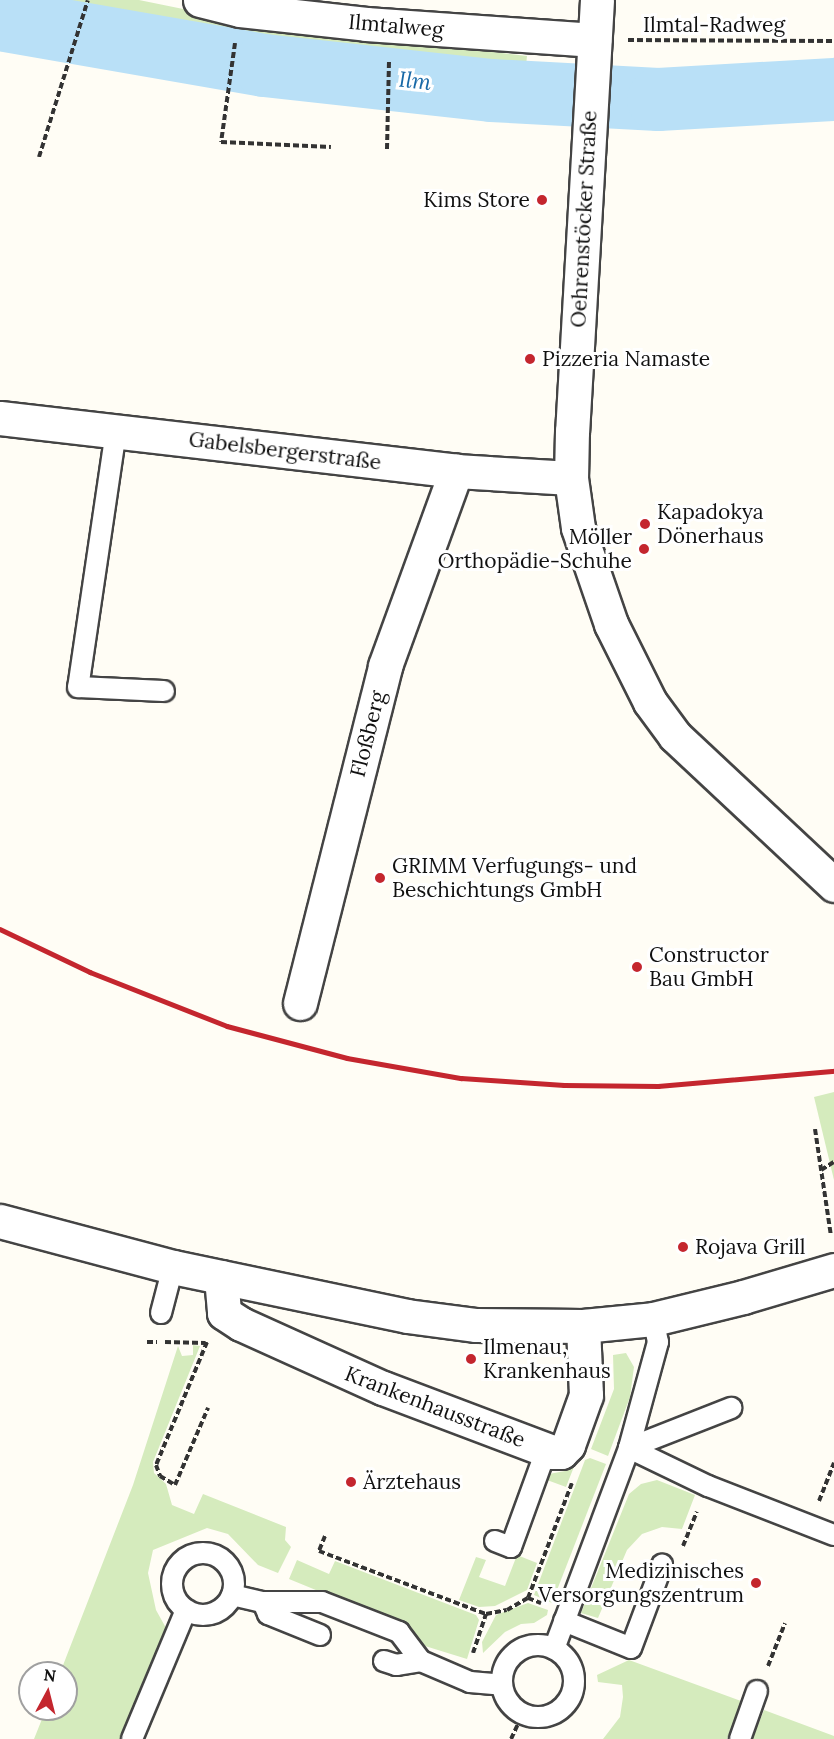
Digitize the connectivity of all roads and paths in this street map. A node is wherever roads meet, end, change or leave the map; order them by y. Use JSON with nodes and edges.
{"nodes":[{"id":1,"x":88,"y":0,"type":"edge"},
{"id":2,"x":200,"y":0,"type":"edge"},
{"id":3,"x":597,"y":0,"type":"edge"},
{"id":4,"x":236,"y":38,"type":"dead end"},
{"id":5,"x":834,"y":41,"type":"edge"},
{"id":6,"x":390,"y":53,"type":"dead end"},
{"id":7,"x":593,"y":56,"type":"junction"},
{"id":8,"x":331,"y":147,"type":"dead end"},
{"id":9,"x":387,"y":149,"type":"dead end"},
{"id":10,"x":39,"y":157,"type":"dead end"},
{"id":11,"x":0,"y":418,"type":"edge"},
{"id":12,"x":116,"y":431,"type":"junction"},
{"id":13,"x":456,"y":471,"type":"junction"},
{"id":14,"x":571,"y":478,"type":"junction"},
{"id":15,"x":164,"y":691,"type":"dead end"},
{"id":16,"x":834,"y":885,"type":"edge"},
{"id":17,"x":300,"y":1003,"type":"dead end"},
{"id":18,"x":815,"y":1130,"type":"dead end"},
{"id":19,"x":834,"y":1162,"type":"edge"},
{"id":20,"x":821,"y":1170,"type":"junction"},
{"id":21,"x":0,"y":1221,"type":"edge"},
{"id":22,"x":834,"y":1245,"type":"edge"},
{"id":23,"x":173,"y":1267,"type":"junction"},
{"id":24,"x":834,"y":1270,"type":"edge"},
{"id":25,"x":221,"y":1277,"type":"junction"},
{"id":26,"x":161,"y":1313,"type":"dead end"},
{"id":27,"x":224,"y":1313,"type":"junction"},
{"id":28,"x":653,"y":1318,"type":"junction"},
{"id":29,"x":583,"y":1326,"type":"junction"},
{"id":30,"x":147,"y":1342,"type":"dead end"},
{"id":31,"x":206,"y":1343,"type":"junction"},
{"id":32,"x":208,"y":1408,"type":"dead end"},
{"id":33,"x":731,"y":1408,"type":"dead end"},
{"id":34,"x":629,"y":1448,"type":"junction"},
{"id":35,"x":546,"y":1451,"type":"junction"},
{"id":36,"x":834,"y":1463,"type":"edge"},
{"id":37,"x":708,"y":1486,"type":"junction"},
{"id":38,"x":810,"y":1526,"type":"junction"},
{"id":39,"x":834,"y":1535,"type":"edge"},
{"id":40,"x":495,"y":1541,"type":"dead end"},
{"id":41,"x":662,"y":1565,"type":"joint"},
{"id":42,"x":232,"y":1595,"type":"junction"},
{"id":43,"x":264,"y":1602,"type":"junction"},
{"id":44,"x":186,"y":1610,"type":"junction"},
{"id":45,"x":486,"y":1614,"type":"dead end"},
{"id":46,"x":564,"y":1621,"type":"junction"},
{"id":47,"x":785,"y":1623,"type":"dead end"},
{"id":48,"x":320,"y":1635,"type":"dead end"},
{"id":49,"x":554,"y":1648,"type":"junction"},
{"id":50,"x":384,"y":1661,"type":"dead end"},
{"id":51,"x":421,"y":1661,"type":"junction"},
{"id":52,"x":470,"y":1682,"type":"junction"},
{"id":53,"x":502,"y":1685,"type":"junction"},
{"id":54,"x":757,"y":1691,"type":"joint"},
{"id":55,"x":522,"y":1713,"type":"junction"},
{"id":56,"x":132,"y":1739,"type":"edge"},
{"id":57,"x":512,"y":1739,"type":"edge"},
{"id":58,"x":740,"y":1739,"type":"edge"}],
"edges":[{"from":1,"to":10,"type":"path"},
{"from":2,"to":7,"type":"street","name":"Ilmtalweg"},
{"from":3,"to":7,"type":"street","name":"Oehrenstöcker Straße"},
{"from":4,"to":8,"type":"path"},
{"from":5,"to":7,"type":"path","name":"Ilmtal-Radweg"},
{"from":6,"to":9,"type":"path"},
{"from":7,"to":14,"type":"street","name":"Oehrenstöcker Straße"},
{"from":11,"to":12,"type":"street","name":"Gabelsbergerstraße"},
{"from":12,"to":13,"type":"street","name":"Gabelsbergerstraße"},
{"from":12,"to":15,"type":"lane"},
{"from":13,"to":14,"type":"street","name":"Gabelsbergerstraße"},
{"from":13,"to":17,"type":"street","name":"Floßberg"},
{"from":14,"to":16,"type":"street","name":"Oehrenstöcker Straße"},
{"from":18,"to":20,"type":"path"},
{"from":19,"to":20,"type":"path"},
{"from":20,"to":22,"type":"path"},
{"from":21,"to":23,"type":"street"},
{"from":23,"to":25,"type":"street"},
{"from":23,"to":26,"type":"lane"},
{"from":24,"to":28,"type":"street"},
{"from":25,"to":27,"type":"street"},
{"from":25,"to":29,"type":"street"},
{"from":27,"to":31,"type":"path"},
{"from":27,"to":35,"type":"street","name":"Krankenhausstraße"},
{"from":28,"to":29,"type":"street"},
{"from":28,"to":34,"type":"lane"},
{"from":29,"to":35,"type":"street","name":"Krankenhausstraße"},
{"from":30,"to":31,"type":"path"},
{"from":31,"to":32,"type":"path"},
{"from":33,"to":34,"type":"lane"},
{"from":34,"to":37,"type":"lane"},
{"from":34,"to":46,"type":"lane"},
{"from":35,"to":40,"type":"lane"},
{"from":36,"to":38,"type":"path"},
{"from":37,"to":38,"type":"lane"},
{"from":37,"to":41,"type":"path"},
{"from":38,"to":39,"type":"lane"},
{"from":41,"to":46,"type":"lane"},
{"from":42,"to":43,"type":"lane"},
{"from":42,"to":44,"type":"lane"},
{"from":42,"to":44,"type":"lane"},
{"from":43,"to":48,"type":"lane"},
{"from":43,"to":51,"type":"lane"},
{"from":44,"to":56,"type":"lane"},
{"from":45,"to":52,"type":"path"},
{"from":46,"to":49,"type":"lane"},
{"from":47,"to":54,"type":"path"},
{"from":49,"to":53,"type":"lane"},
{"from":49,"to":55,"type":"lane"},
{"from":50,"to":51,"type":"lane"},
{"from":51,"to":52,"type":"lane"},
{"from":52,"to":53,"type":"lane"},
{"from":53,"to":55,"type":"lane"},
{"from":54,"to":58,"type":"lane"},
{"from":55,"to":57,"type":"path"}]}
